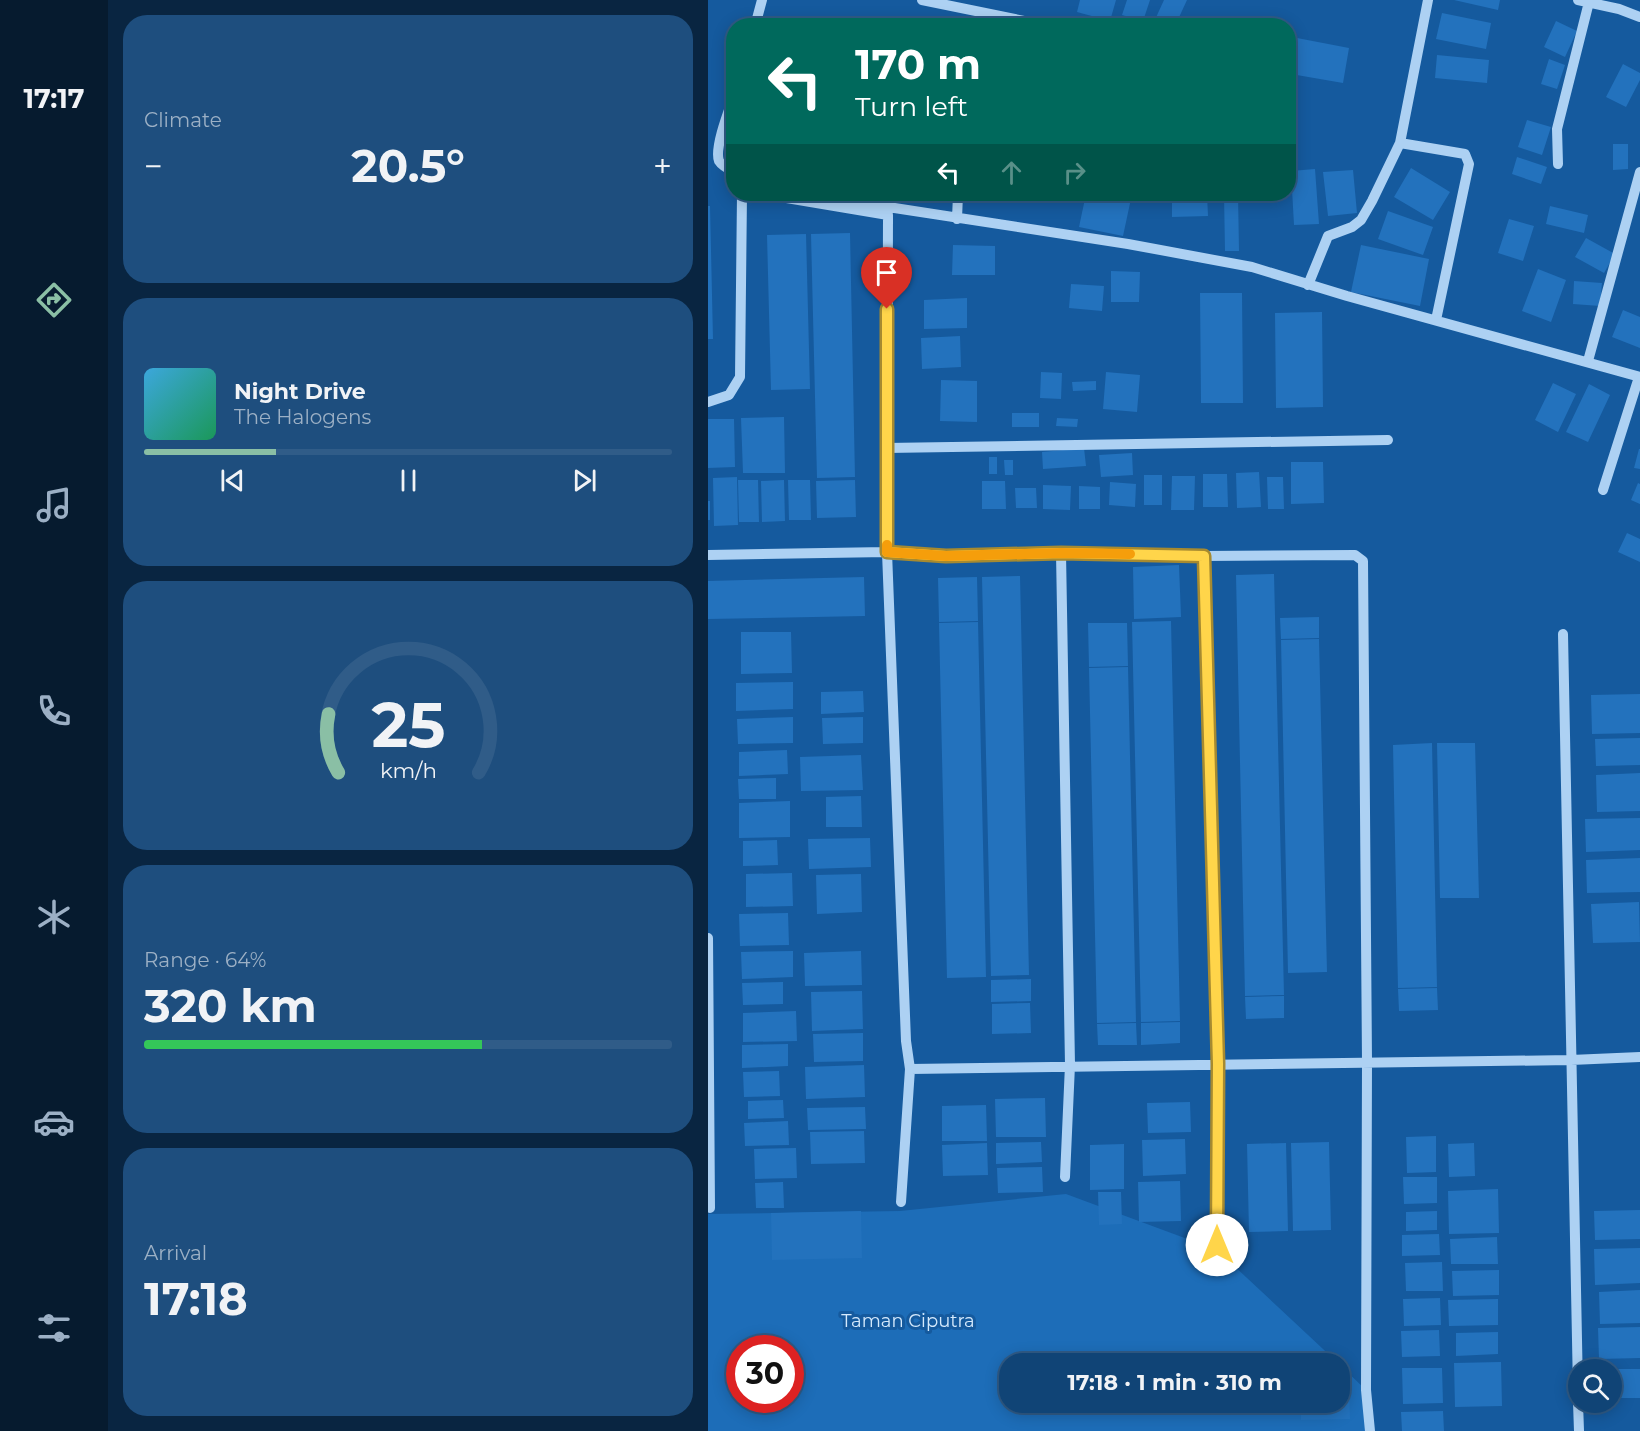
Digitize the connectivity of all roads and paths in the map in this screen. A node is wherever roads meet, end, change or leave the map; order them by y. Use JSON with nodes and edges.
{"nodes":[{"id":1,"x":762,"y":0,"type":"edge"},
{"id":2,"x":922,"y":0,"type":"edge"},
{"id":3,"x":1428,"y":0,"type":"edge"},
{"id":4,"x":1583,"y":1,"type":"edge"},
{"id":5,"x":1640,"y":17,"type":"edge"},
{"id":6,"x":757,"y":18,"type":"edge"},
{"id":7,"x":1010,"y":18,"type":"edge"},
{"id":8,"x":726,"y":121,"type":"edge"},
{"id":9,"x":1400,"y":143,"type":"junction"},
{"id":10,"x":1558,"y":164,"type":"dead end"},
{"id":11,"x":726,"y":167,"type":"edge"},
{"id":12,"x":1640,"y":172,"type":"edge"},
{"id":13,"x":742,"y":201,"type":"edge"},
{"id":14,"x":804,"y":201,"type":"edge"},
{"id":15,"x":861,"y":201,"type":"edge"},
{"id":16,"x":958,"y":201,"type":"edge"},
{"id":17,"x":957,"y":219,"type":"junction"},
{"id":18,"x":1308,"y":285,"type":"junction"},
{"id":19,"x":1436,"y":320,"type":"junction"},
{"id":20,"x":1588,"y":361,"type":"junction"},
{"id":21,"x":1640,"y":377,"type":"edge"},
{"id":22,"x":708,"y":402,"type":"edge"},
{"id":23,"x":1388,"y":440,"type":"dead end"},
{"id":24,"x":886,"y":448,"type":"junction"},
{"id":25,"x":1603,"y":490,"type":"dead end"},
{"id":26,"x":887,"y":552,"type":"junction"},
{"id":27,"x":1061,"y":553,"type":"junction"},
{"id":28,"x":708,"y":555,"type":"edge"},
{"id":29,"x":1204,"y":556,"type":"junction"},
{"id":30,"x":1563,"y":634,"type":"dead end"},
{"id":31,"x":708,"y":938,"type":"edge"},
{"id":32,"x":1640,"y":1057,"type":"edge"},
{"id":33,"x":1571,"y":1060,"type":"junction"},
{"id":34,"x":1367,"y":1062,"type":"junction"},
{"id":35,"x":1218,"y":1064,"type":"junction"},
{"id":36,"x":1070,"y":1065,"type":"junction"},
{"id":37,"x":910,"y":1069,"type":"junction"},
{"id":38,"x":1065,"y":1177,"type":"dead end"},
{"id":39,"x":901,"y":1202,"type":"dead end"},
{"id":40,"x":710,"y":1208,"type":"dead end"},
{"id":41,"x":1217,"y":1245,"type":"dead end"},
{"id":42,"x":1577,"y":1359,"type":"edge"},
{"id":43,"x":1578,"y":1413,"type":"edge"},
{"id":44,"x":1370,"y":1431,"type":"edge"},
{"id":45,"x":1579,"y":1431,"type":"edge"}],
"edges":[{"from":1,"to":6,"type":"street"},
{"from":2,"to":7,"type":"street"},
{"from":3,"to":9,"type":"street"},
{"from":4,"to":5,"type":"street"},
{"from":4,"to":10,"type":"street"},
{"from":8,"to":11,"type":"street"},
{"from":9,"to":18,"type":"street"},
{"from":9,"to":19,"type":"street"},
{"from":12,"to":20,"type":"street"},
{"from":13,"to":22,"type":"street"},
{"from":14,"to":24,"type":"street"},
{"from":15,"to":17,"type":"street"},
{"from":16,"to":17,"type":"street"},
{"from":17,"to":18,"type":"street"},
{"from":18,"to":19,"type":"street"},
{"from":19,"to":20,"type":"street"},
{"from":20,"to":21,"type":"street"},
{"from":21,"to":25,"type":"street"},
{"from":23,"to":24,"type":"street"},
{"from":24,"to":26,"type":"street"},
{"from":26,"to":27,"type":"street"},
{"from":26,"to":28,"type":"street"},
{"from":26,"to":37,"type":"street"},
{"from":27,"to":29,"type":"street"},
{"from":27,"to":36,"type":"street"},
{"from":29,"to":34,"type":"street"},
{"from":29,"to":35,"type":"street"},
{"from":30,"to":33,"type":"street"},
{"from":31,"to":40,"type":"street"},
{"from":32,"to":33,"type":"street"},
{"from":33,"to":34,"type":"street"},
{"from":33,"to":42,"type":"street"},
{"from":34,"to":35,"type":"street"},
{"from":34,"to":44,"type":"street"},
{"from":35,"to":36,"type":"street"},
{"from":35,"to":41,"type":"street"},
{"from":36,"to":37,"type":"street"},
{"from":36,"to":38,"type":"street"},
{"from":37,"to":39,"type":"street"},
{"from":43,"to":45,"type":"street"}]}
